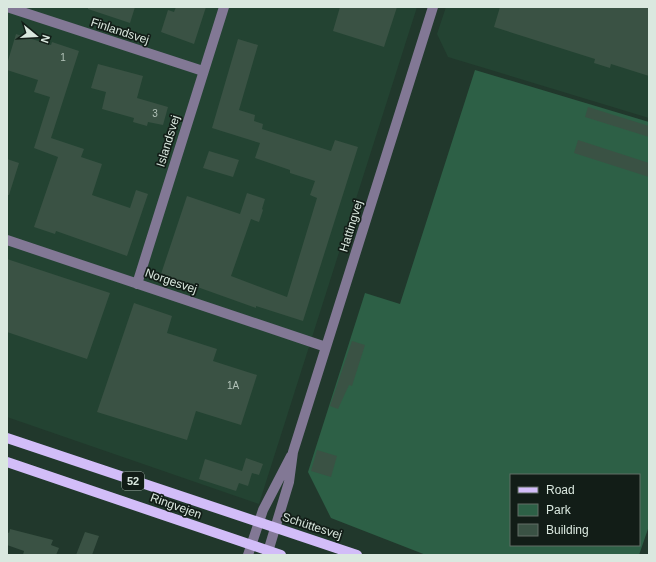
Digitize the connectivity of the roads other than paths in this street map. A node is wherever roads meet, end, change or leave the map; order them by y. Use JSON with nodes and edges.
{"nodes":[{"id":1,"x":7,"y":7,"type":"edge"},
{"id":2,"x":224,"y":7,"type":"edge"},
{"id":3,"x":433,"y":7,"type":"edge"},
{"id":4,"x":203,"y":71,"type":"junction"},
{"id":5,"x":7,"y":240,"type":"edge"},
{"id":6,"x":137,"y":284,"type":"junction"},
{"id":7,"x":326,"y":347,"type":"junction"},
{"id":8,"x":7,"y":438,"type":"edge"},
{"id":9,"x":293,"y":452,"type":"junction"},
{"id":10,"x":7,"y":462,"type":"edge"},
{"id":11,"x":259,"y":523,"type":"junction"},
{"id":12,"x":276,"y":528,"type":"junction"},
{"id":13,"x":249,"y":550,"type":"edge"},
{"id":14,"x":268,"y":553,"type":"edge"},
{"id":15,"x":281,"y":555,"type":"edge"},
{"id":16,"x":357,"y":555,"type":"edge"}],
"edges":[{"from":1,"to":4,"type":"street","name":"Finlandsvej"},
{"from":2,"to":4,"type":"street","name":"Islandsvej"},
{"from":3,"to":7,"type":"street","name":"Hattingvej"},
{"from":4,"to":6,"type":"street","name":"Islandsvej"},
{"from":5,"to":6,"type":"street","name":"Norgesvej"},
{"from":6,"to":7,"type":"street","name":"Norgesvej"},
{"from":7,"to":9,"type":"street","name":"Hattingvej"},
{"from":8,"to":11,"type":"main road","name":"Ringvejen","number":"52"},
{"from":9,"to":11,"type":"street","name":"Hattingvej"},
{"from":9,"to":12,"type":"street","name":"Hattingvej"},
{"from":10,"to":13,"type":"main road","name":"Ringvejen","number":"52"},
{"from":11,"to":12,"type":"main road","name":"Schüttesvej","number":"52"},
{"from":11,"to":13,"type":"street","name":"Hattingvej"},
{"from":12,"to":14,"type":"street","name":"Hattingvej"},
{"from":12,"to":16,"type":"main road","name":"Schüttesvej","number":"52"},
{"from":13,"to":14,"type":"main road","name":"Ringvejen","number":"52"},
{"from":14,"to":15,"type":"main road","number":"52"}]}
